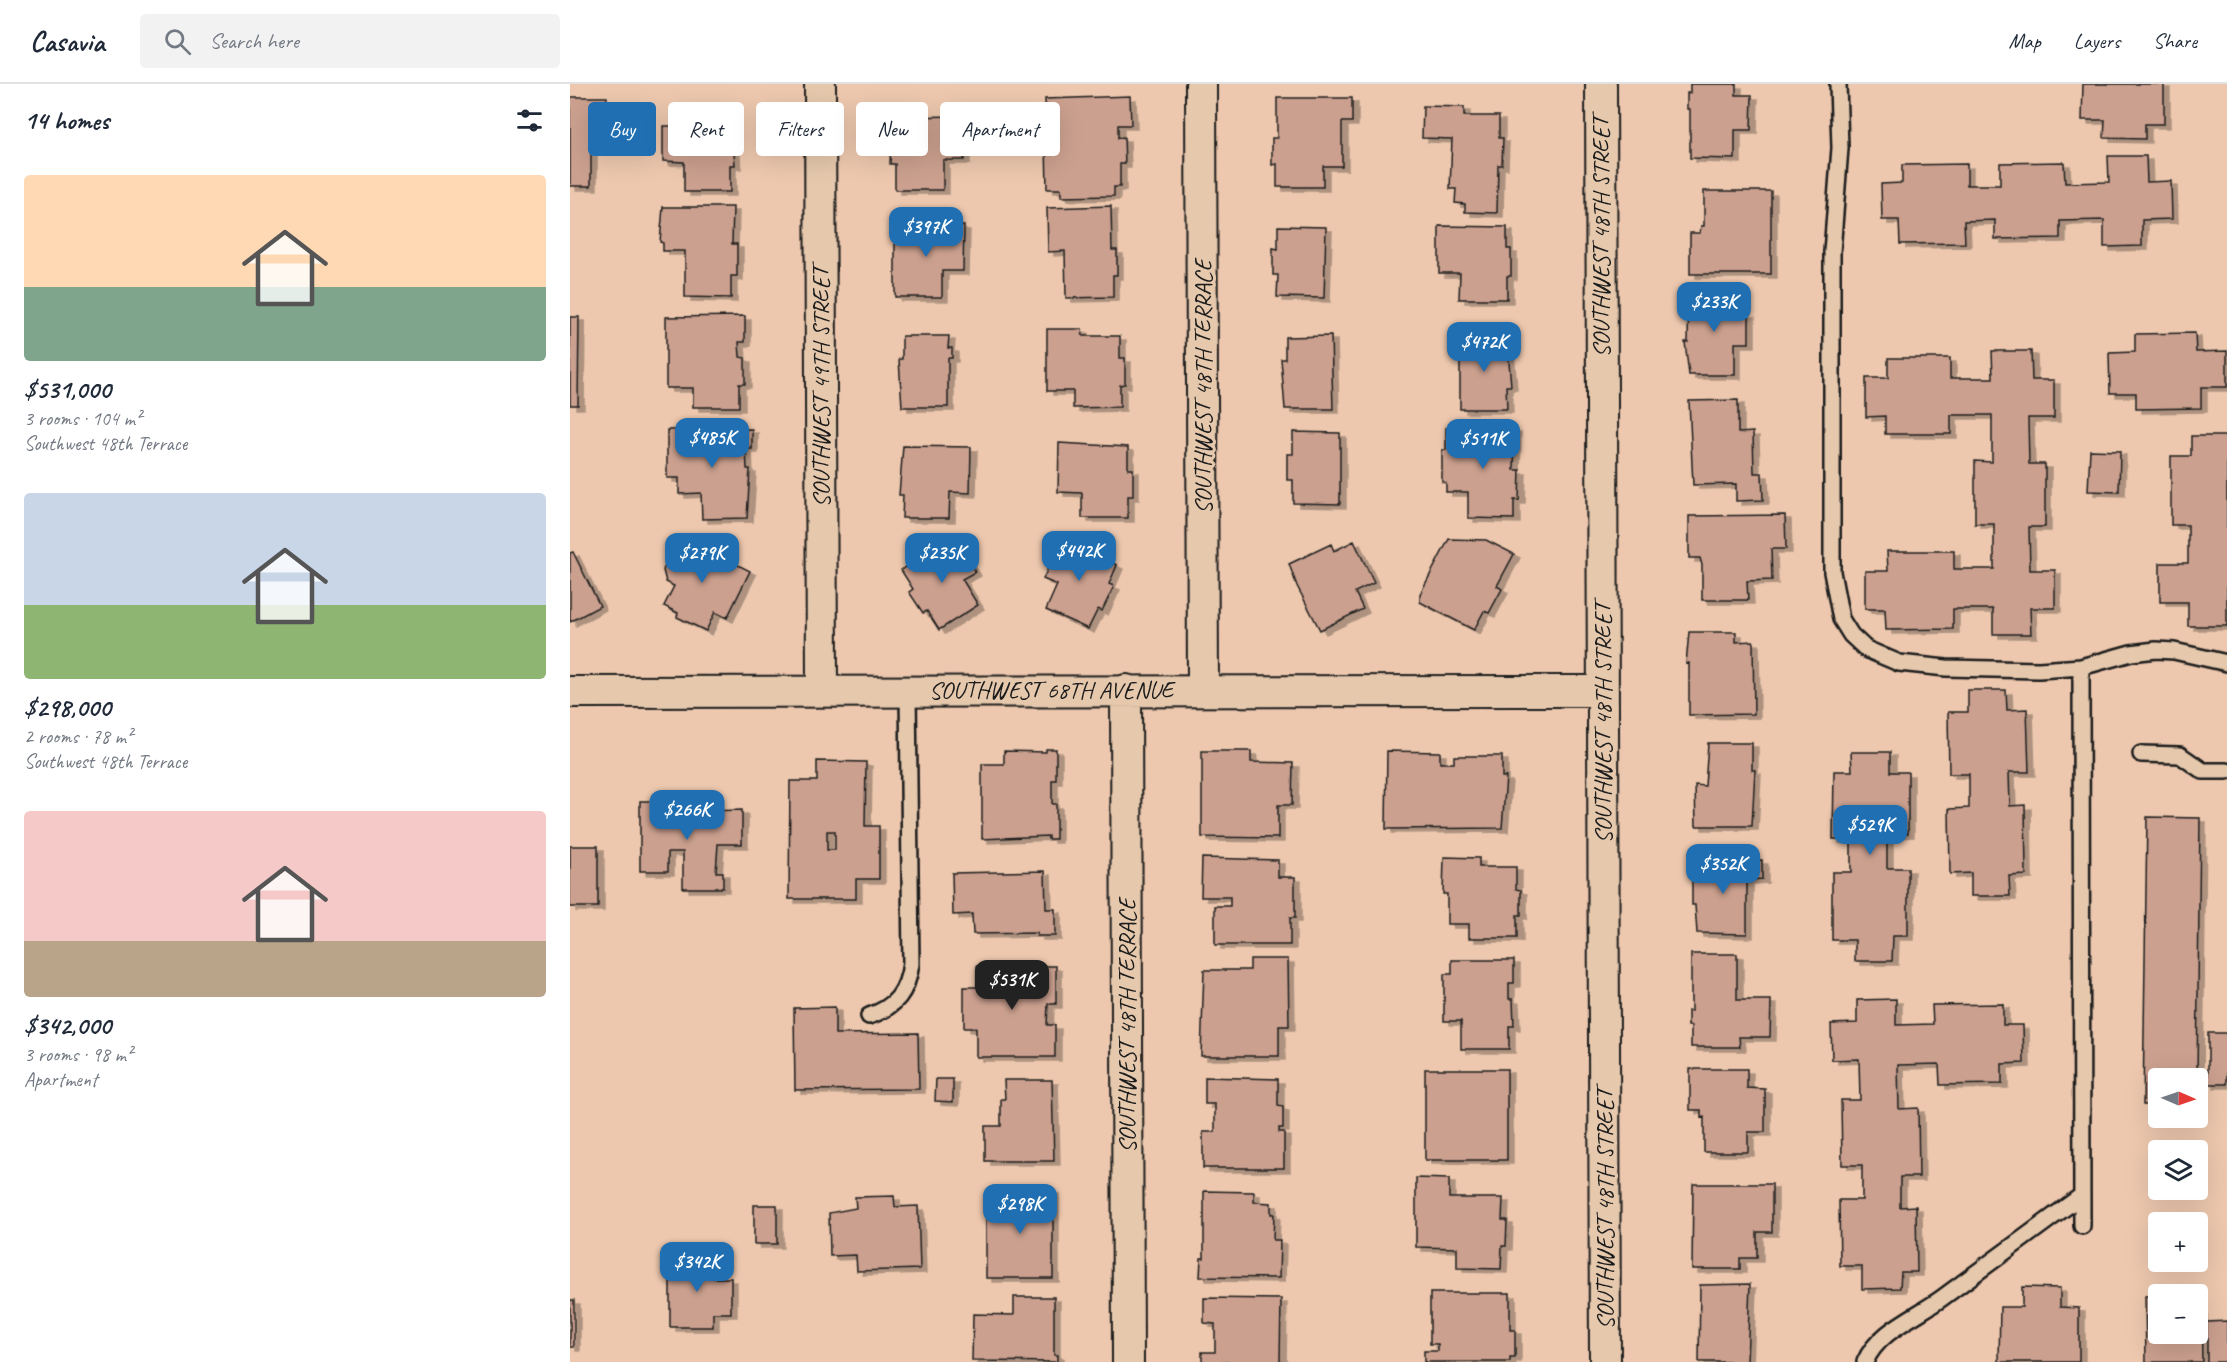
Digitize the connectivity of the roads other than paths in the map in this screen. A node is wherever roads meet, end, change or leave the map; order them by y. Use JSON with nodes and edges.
{"nodes":[{"id":1,"x":820,"y":84,"type":"edge"},
{"id":2,"x":1201,"y":84,"type":"edge"},
{"id":3,"x":1601,"y":84,"type":"edge"},
{"id":4,"x":1838,"y":84,"type":"edge"},
{"id":5,"x":2227,"y":663,"type":"edge"},
{"id":6,"x":2081,"y":667,"type":"junction"},
{"id":7,"x":1126,"y":690,"type":"junction"},
{"id":8,"x":1203,"y":690,"type":"junction"},
{"id":9,"x":822,"y":691,"type":"junction"},
{"id":10,"x":908,"y":691,"type":"junction"},
{"id":11,"x":1603,"y":691,"type":"junction"},
{"id":12,"x":570,"y":692,"type":"edge"},
{"id":13,"x":2141,"y":754,"type":"dead end"},
{"id":14,"x":2227,"y":771,"type":"edge"},
{"id":15,"x":869,"y":1016,"type":"dead end"},
{"id":16,"x":2081,"y":1196,"type":"junction"},
{"id":17,"x":2082,"y":1226,"type":"dead end"},
{"id":18,"x":1128,"y":1362,"type":"edge"},
{"id":19,"x":1605,"y":1362,"type":"edge"},
{"id":20,"x":1865,"y":1362,"type":"edge"}],
"edges":[{"from":1,"to":9,"type":"street","name":"SOUTHWEST 49TH STREET"},
{"from":2,"to":8,"type":"street","name":"SOUTHWEST 48TH TERRACE"},
{"from":3,"to":11,"type":"street","name":"SOUTHWEST 48TH STREET"},
{"from":4,"to":6,"type":"lane"},
{"from":5,"to":6,"type":"lane"},
{"from":6,"to":16,"type":"lane"},
{"from":7,"to":8,"type":"street","name":"SOUTHWEST 68TH AVENUE"},
{"from":7,"to":10,"type":"street","name":"SOUTHWEST 68TH AVENUE"},
{"from":7,"to":18,"type":"street","name":"SOUTHWEST 48TH TERRACE"},
{"from":8,"to":11,"type":"street","name":"SOUTHWEST 68TH AVENUE"},
{"from":9,"to":10,"type":"street","name":"SOUTHWEST 68TH AVENUE"},
{"from":9,"to":12,"type":"street","name":"SOUTHWEST 68TH AVENUE"},
{"from":10,"to":15,"type":"lane"},
{"from":11,"to":19,"type":"street","name":"SOUTHWEST 48TH STREET"},
{"from":13,"to":14,"type":"lane"},
{"from":16,"to":17,"type":"lane"},
{"from":16,"to":20,"type":"lane"}]}
